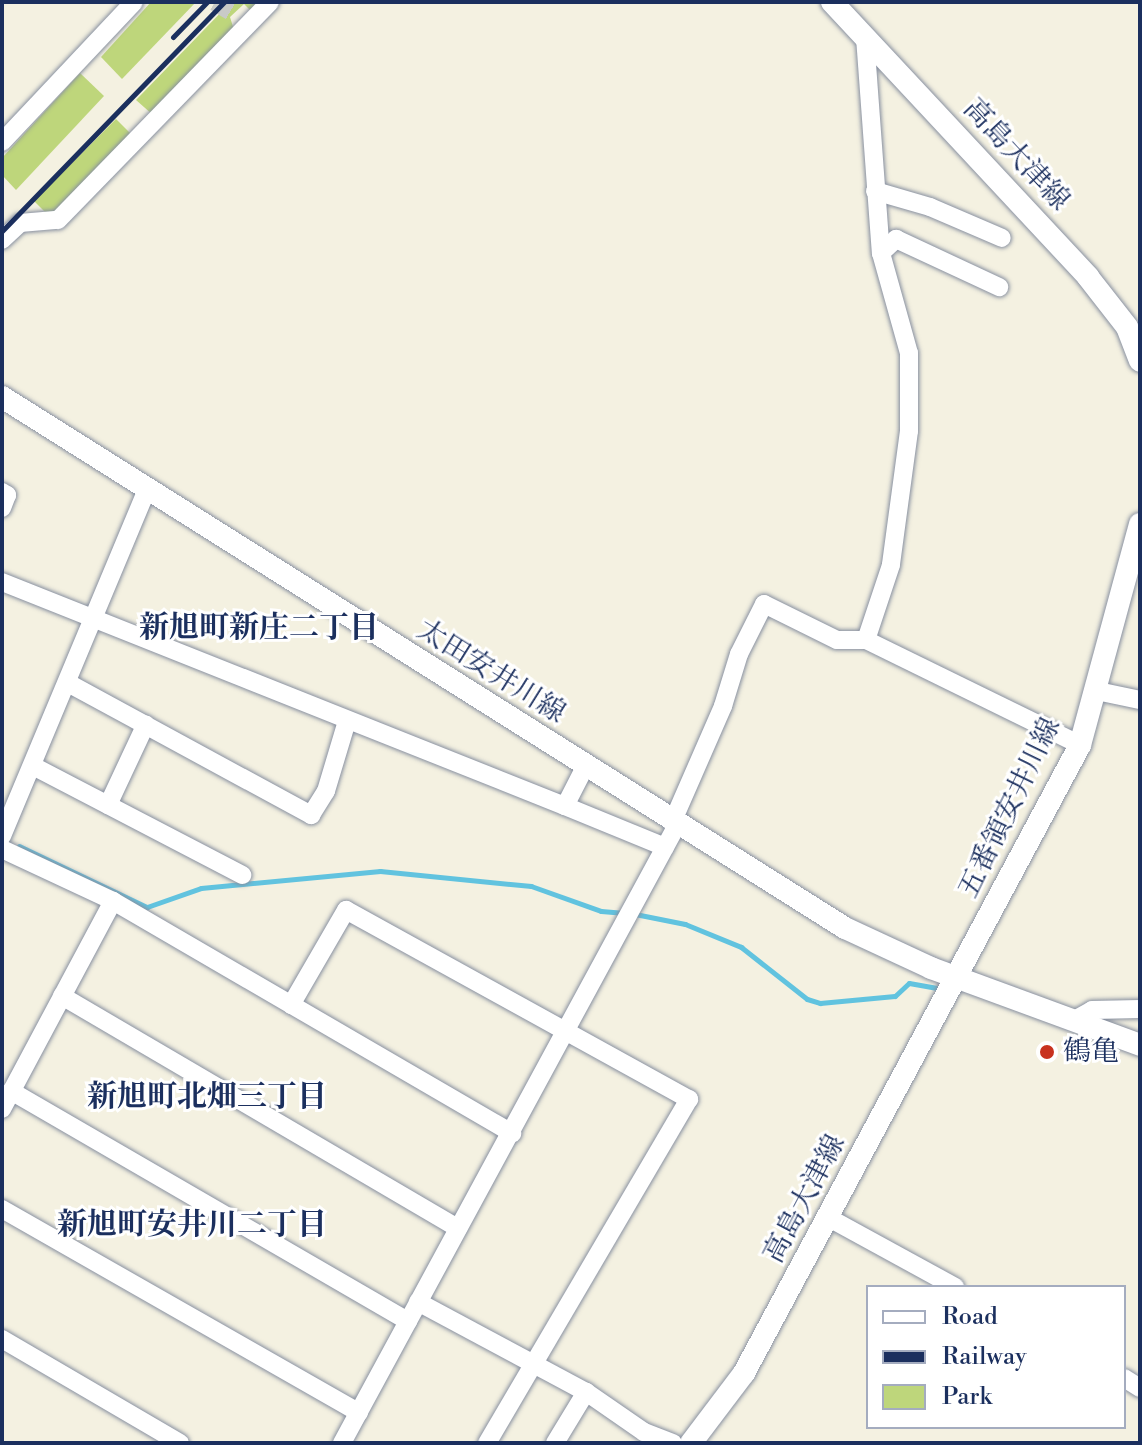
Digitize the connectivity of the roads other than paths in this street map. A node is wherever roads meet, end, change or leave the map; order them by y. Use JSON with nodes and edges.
{"nodes":[{"id":1,"x":134,"y":2,"type":"edge"},
{"id":2,"x":270,"y":2,"type":"edge"},
{"id":3,"x":832,"y":2,"type":"edge"},
{"id":4,"x":865,"y":37,"type":"junction"},
{"id":5,"x":2,"y":142,"type":"edge"},
{"id":6,"x":875,"y":191,"type":"junction"},
{"id":7,"x":1002,"y":238,"type":"dead end"},
{"id":8,"x":2,"y":240,"type":"edge"},
{"id":9,"x":881,"y":253,"type":"junction"},
{"id":10,"x":999,"y":287,"type":"dead end"},
{"id":11,"x":1140,"y":361,"type":"edge"},
{"id":12,"x":2,"y":397,"type":"edge"},
{"id":13,"x":147,"y":490,"type":"junction"},
{"id":14,"x":2,"y":492,"type":"edge"},
{"id":15,"x":2,"y":508,"type":"edge"},
{"id":16,"x":1140,"y":524,"type":"edge"},
{"id":17,"x":2,"y":582,"type":"edge"},
{"id":18,"x":94,"y":621,"type":"junction"},
{"id":19,"x":866,"y":640,"type":"junction"},
{"id":20,"x":68,"y":683,"type":"junction"},
{"id":21,"x":1097,"y":691,"type":"junction"},
{"id":22,"x":1140,"y":700,"type":"edge"},
{"id":23,"x":347,"y":721,"type":"junction"},
{"id":24,"x":146,"y":724,"type":"junction"},
{"id":25,"x":1080,"y":745,"type":"junction"},
{"id":26,"x":33,"y":766,"type":"junction"},
{"id":27,"x":585,"y":767,"type":"junction"},
{"id":28,"x":108,"y":805,"type":"junction"},
{"id":29,"x":565,"y":806,"type":"junction"},
{"id":30,"x":675,"y":824,"type":"junction"},
{"id":31,"x":3,"y":829,"type":"edge"},
{"id":32,"x":665,"y":847,"type":"junction"},
{"id":33,"x":2,"y":849,"type":"edge"},
{"id":34,"x":242,"y":875,"type":"dead end"},
{"id":35,"x":113,"y":901,"type":"junction"},
{"id":36,"x":959,"y":975,"type":"junction"},
{"id":37,"x":62,"y":996,"type":"junction"},
{"id":38,"x":291,"y":1005,"type":"junction"},
{"id":39,"x":1140,"y":1009,"type":"edge"},
{"id":40,"x":1076,"y":1019,"type":"junction"},
{"id":41,"x":568,"y":1030,"type":"junction"},
{"id":42,"x":1137,"y":1042,"type":"edge"},
{"id":43,"x":11,"y":1091,"type":"junction"},
{"id":44,"x":2,"y":1109,"type":"edge"},
{"id":45,"x":512,"y":1133,"type":"junction"},
{"id":46,"x":2,"y":1209,"type":"edge"},
{"id":47,"x":829,"y":1218,"type":"junction"},
{"id":48,"x":458,"y":1228,"type":"junction"},
{"id":49,"x":951,"y":1285,"type":"edge"},
{"id":50,"x":418,"y":1302,"type":"junction"},
{"id":51,"x":408,"y":1321,"type":"junction"},
{"id":52,"x":2,"y":1339,"type":"edge"},
{"id":53,"x":534,"y":1364,"type":"junction"},
{"id":54,"x":586,"y":1392,"type":"junction"},
{"id":55,"x":359,"y":1413,"type":"junction"},
{"id":56,"x":698,"y":1441,"type":"edge"},
{"id":57,"x":180,"y":1443,"type":"edge"},
{"id":58,"x":342,"y":1443,"type":"edge"},
{"id":59,"x":487,"y":1443,"type":"edge"},
{"id":60,"x":555,"y":1443,"type":"edge"},
{"id":61,"x":673,"y":1443,"type":"edge"}],
"edges":[{"from":1,"to":5,"type":"street"},
{"from":2,"to":8,"type":"street"},
{"from":3,"to":4,"type":"main road","name":"高島大津線"},
{"from":4,"to":6,"type":"street"},
{"from":4,"to":11,"type":"main road","name":"高島大津線"},
{"from":6,"to":7,"type":"street"},
{"from":6,"to":9,"type":"street"},
{"from":9,"to":10,"type":"street"},
{"from":9,"to":19,"type":"street"},
{"from":12,"to":13,"type":"main road","name":"太田安井川線"},
{"from":13,"to":18,"type":"street"},
{"from":13,"to":27,"type":"main road","name":"太田安井川線"},
{"from":14,"to":15,"type":"street"},
{"from":16,"to":21,"type":"main road","name":"五番領安井川線"},
{"from":17,"to":18,"type":"street"},
{"from":18,"to":20,"type":"street"},
{"from":18,"to":23,"type":"street"},
{"from":19,"to":25,"type":"street"},
{"from":19,"to":30,"type":"street"},
{"from":20,"to":24,"type":"street"},
{"from":20,"to":26,"type":"street"},
{"from":21,"to":22,"type":"street"},
{"from":21,"to":25,"type":"main road","name":"五番領安井川線"},
{"from":23,"to":24,"type":"street"},
{"from":23,"to":29,"type":"street"},
{"from":24,"to":28,"type":"street"},
{"from":25,"to":36,"type":"main road","name":"五番領安井川線"},
{"from":26,"to":28,"type":"street"},
{"from":26,"to":31,"type":"street"},
{"from":27,"to":29,"type":"street"},
{"from":27,"to":30,"type":"main road","name":"太田安井川線"},
{"from":28,"to":34,"type":"street"},
{"from":29,"to":32,"type":"street"},
{"from":30,"to":32,"type":"street"},
{"from":30,"to":36,"type":"main road","name":"太田安井川線"},
{"from":32,"to":41,"type":"street"},
{"from":33,"to":35,"type":"street"},
{"from":35,"to":37,"type":"street"},
{"from":35,"to":38,"type":"street"},
{"from":36,"to":40,"type":"main road","name":"太田安井川線"},
{"from":36,"to":47,"type":"main road","name":"高島大津線"},
{"from":37,"to":43,"type":"street"},
{"from":37,"to":48,"type":"street"},
{"from":38,"to":41,"type":"street"},
{"from":38,"to":45,"type":"street"},
{"from":39,"to":40,"type":"street"},
{"from":40,"to":42,"type":"main road","name":"太田安井川線"},
{"from":41,"to":45,"type":"street"},
{"from":41,"to":53,"type":"street"},
{"from":43,"to":44,"type":"street"},
{"from":43,"to":51,"type":"street"},
{"from":45,"to":48,"type":"street"},
{"from":46,"to":55,"type":"street"},
{"from":47,"to":49,"type":"street"},
{"from":47,"to":56,"type":"main road","name":"高島大津線"},
{"from":48,"to":50,"type":"street"},
{"from":50,"to":51,"type":"street"},
{"from":50,"to":53,"type":"street"},
{"from":51,"to":55,"type":"street"},
{"from":52,"to":57,"type":"street"},
{"from":53,"to":54,"type":"street"},
{"from":53,"to":59,"type":"street"},
{"from":54,"to":60,"type":"street"},
{"from":54,"to":61,"type":"street"},
{"from":55,"to":58,"type":"street"}]}
